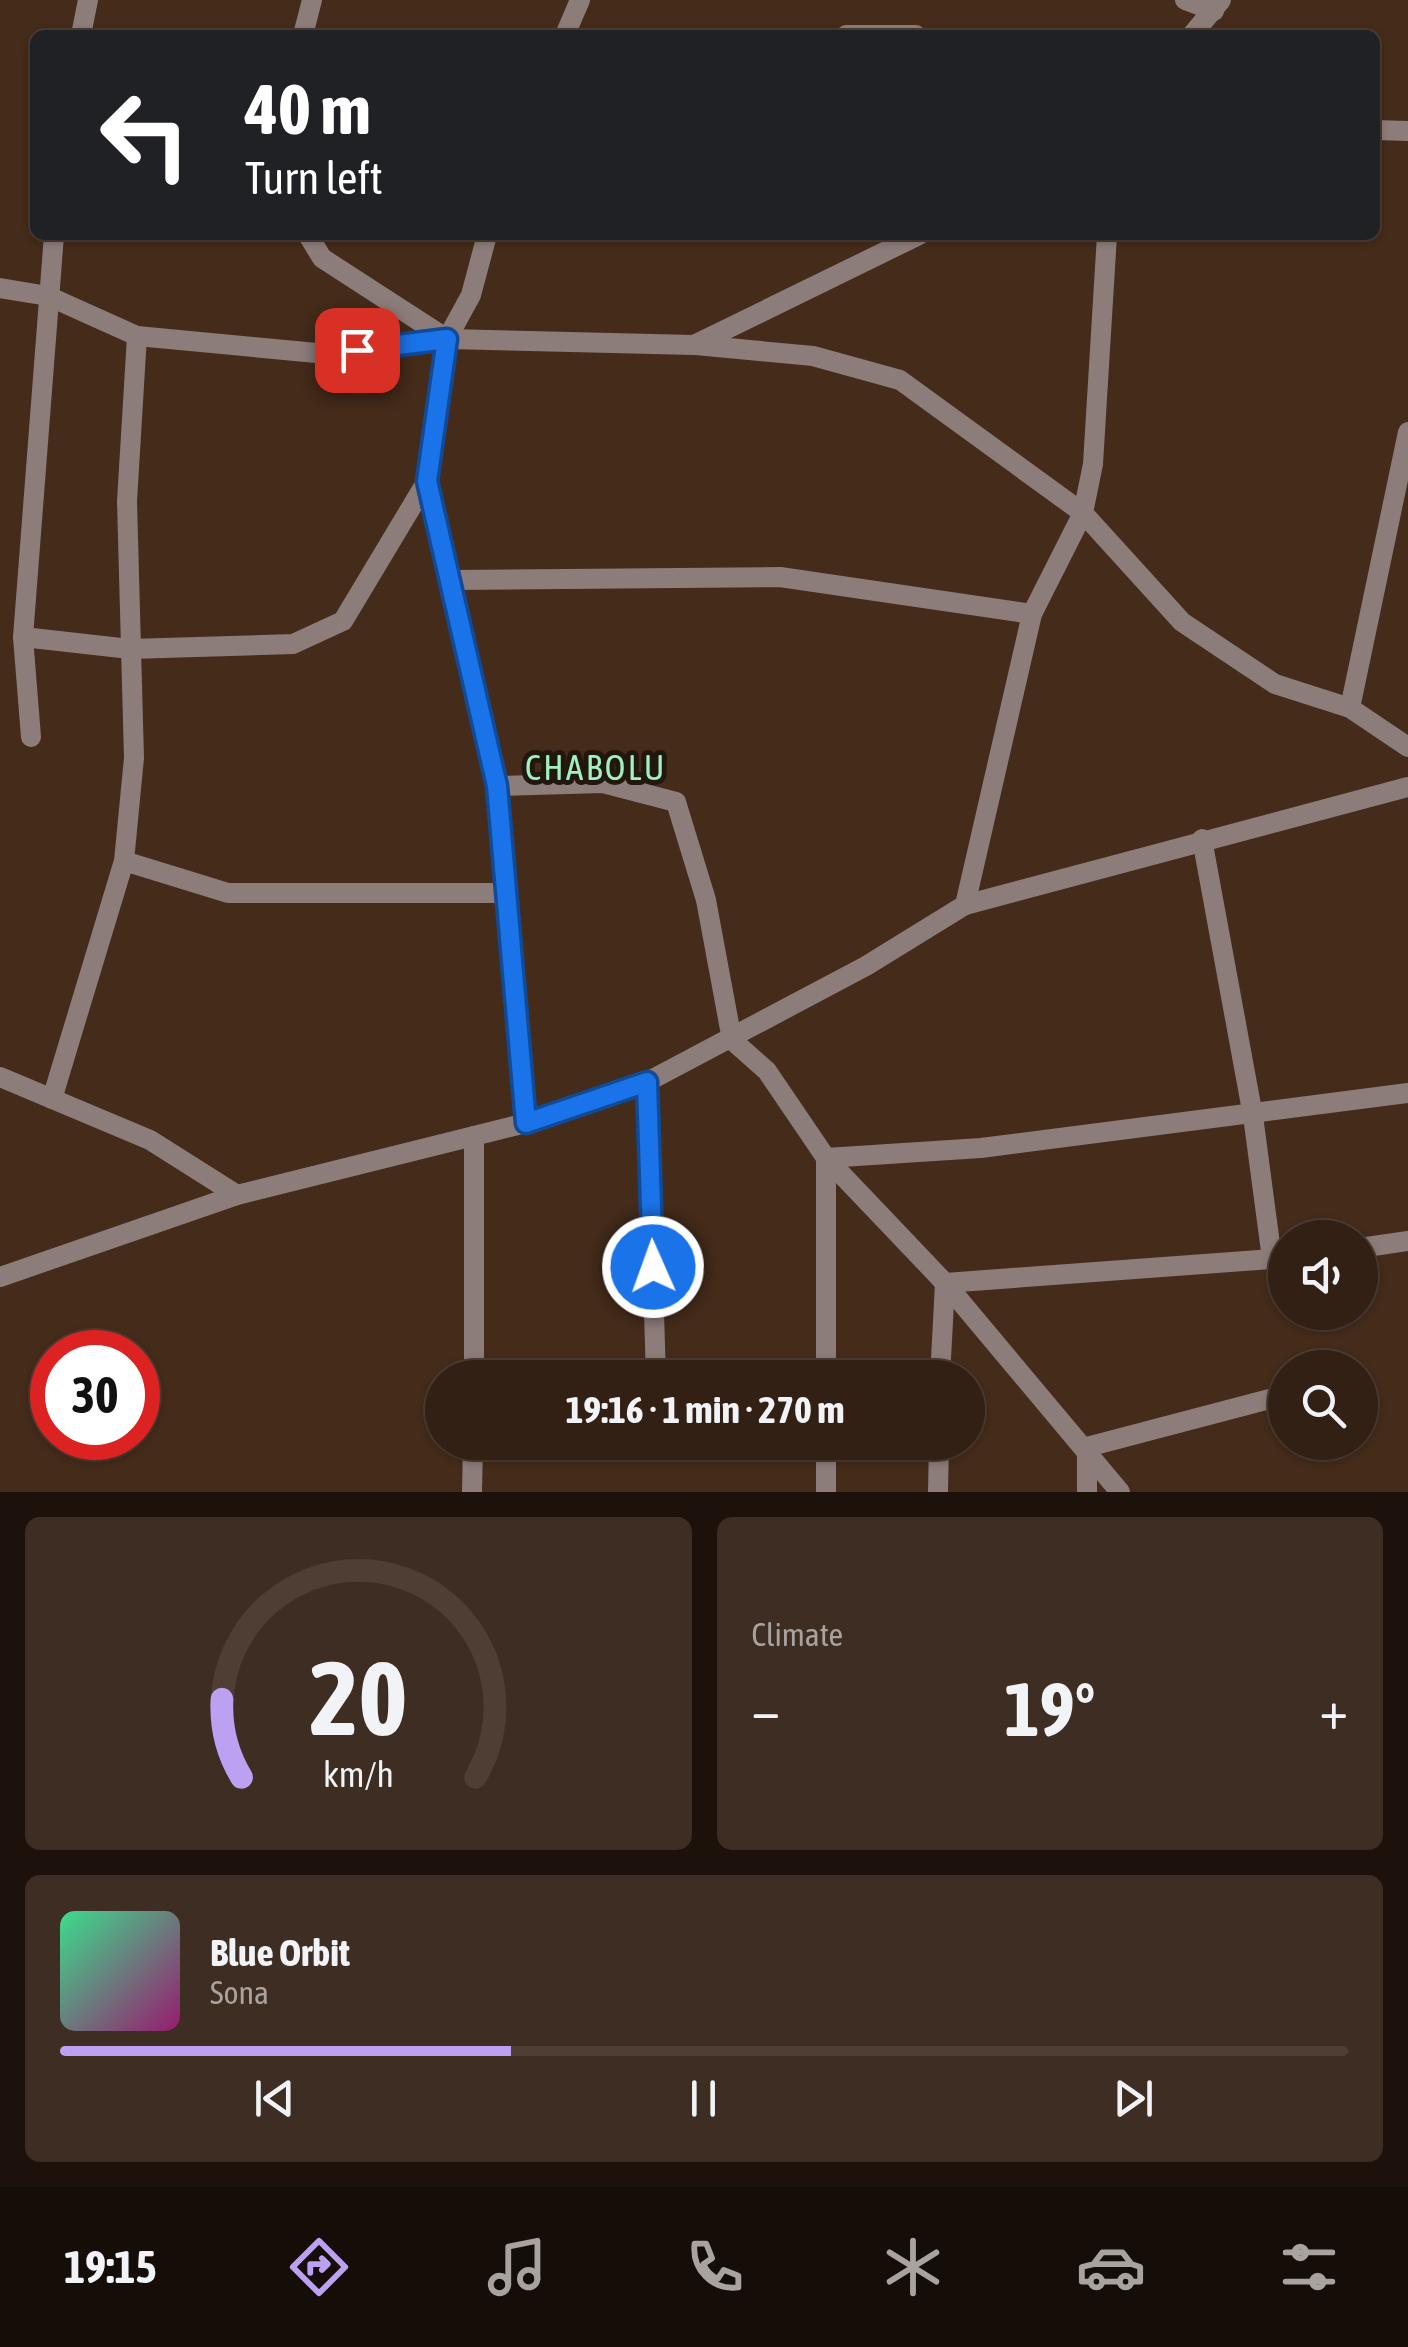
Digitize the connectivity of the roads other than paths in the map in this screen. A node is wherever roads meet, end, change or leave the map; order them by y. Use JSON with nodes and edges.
{"nodes":[{"id":1,"x":88,"y":0,"type":"edge"},
{"id":2,"x":312,"y":0,"type":"edge"},
{"id":3,"x":580,"y":0,"type":"edge"},
{"id":4,"x":1186,"y":0,"type":"edge"},
{"id":5,"x":1217,"y":6,"type":"edge"},
{"id":6,"x":82,"y":30,"type":"edge"},
{"id":7,"x":304,"y":30,"type":"edge"},
{"id":8,"x":567,"y":30,"type":"edge"},
{"id":9,"x":1196,"y":30,"type":"edge"},
{"id":10,"x":1380,"y":130,"type":"edge"},
{"id":11,"x":1408,"y":131,"type":"edge"},
{"id":12,"x":54,"y":240,"type":"edge"},
{"id":13,"x":311,"y":240,"type":"edge"},
{"id":14,"x":486,"y":240,"type":"edge"},
{"id":15,"x":909,"y":240,"type":"edge"},
{"id":16,"x":1108,"y":240,"type":"edge"},
{"id":17,"x":0,"y":288,"type":"edge"},
{"id":18,"x":48,"y":296,"type":"junction"},
{"id":19,"x":137,"y":336,"type":"junction"},
{"id":20,"x":447,"y":339,"type":"junction"},
{"id":21,"x":694,"y":345,"type":"junction"},
{"id":22,"x":1408,"y":432,"type":"edge"},
{"id":23,"x":427,"y":481,"type":"junction"},
{"id":24,"x":1083,"y":513,"type":"junction"},
{"id":25,"x":453,"y":580,"type":"junction"},
{"id":26,"x":1032,"y":614,"type":"junction"},
{"id":27,"x":22,"y":637,"type":"junction"},
{"id":28,"x":130,"y":649,"type":"junction"},
{"id":29,"x":1350,"y":708,"type":"junction"},
{"id":30,"x":31,"y":737,"type":"dead end"},
{"id":31,"x":1408,"y":748,"type":"edge"},
{"id":32,"x":497,"y":786,"type":"junction"},
{"id":33,"x":1408,"y":787,"type":"edge"},
{"id":34,"x":1202,"y":839,"type":"junction"},
{"id":35,"x":124,"y":861,"type":"junction"},
{"id":36,"x":508,"y":894,"type":"junction"},
{"id":37,"x":965,"y":906,"type":"junction"},
{"id":38,"x":732,"y":1040,"type":"junction"},
{"id":39,"x":0,"y":1077,"type":"edge"},
{"id":40,"x":647,"y":1082,"type":"junction"},
{"id":41,"x":1408,"y":1093,"type":"edge"},
{"id":42,"x":52,"y":1098,"type":"junction"},
{"id":43,"x":1253,"y":1116,"type":"junction"},
{"id":44,"x":526,"y":1123,"type":"junction"},
{"id":45,"x":474,"y":1136,"type":"junction"},
{"id":46,"x":826,"y":1158,"type":"junction"},
{"id":47,"x":237,"y":1195,"type":"junction"},
{"id":48,"x":1272,"y":1220,"type":"edge"},
{"id":49,"x":1408,"y":1242,"type":"edge"},
{"id":50,"x":1378,"y":1246,"type":"edge"},
{"id":51,"x":1268,"y":1259,"type":"edge"},
{"id":52,"x":0,"y":1276,"type":"edge"},
{"id":53,"x":945,"y":1283,"type":"junction"},
{"id":54,"x":474,"y":1360,"type":"edge"},
{"id":55,"x":655,"y":1360,"type":"edge"},
{"id":56,"x":826,"y":1360,"type":"edge"},
{"id":57,"x":941,"y":1360,"type":"edge"},
{"id":58,"x":1268,"y":1400,"type":"edge"},
{"id":59,"x":1087,"y":1447,"type":"junction"},
{"id":60,"x":472,"y":1460,"type":"edge"},
{"id":61,"x":826,"y":1460,"type":"edge"},
{"id":62,"x":939,"y":1460,"type":"edge"},
{"id":63,"x":472,"y":1492,"type":"edge"},
{"id":64,"x":826,"y":1492,"type":"edge"},
{"id":65,"x":938,"y":1492,"type":"edge"},
{"id":66,"x":1086,"y":1492,"type":"edge"},
{"id":67,"x":1120,"y":1492,"type":"edge"}],
"edges":[{"from":1,"to":6,"type":"street"},
{"from":2,"to":7,"type":"street"},
{"from":3,"to":8,"type":"street"},
{"from":4,"to":5,"type":"street"},
{"from":5,"to":9,"type":"street"},
{"from":10,"to":11,"type":"street"},
{"from":12,"to":18,"type":"street"},
{"from":13,"to":20,"type":"street"},
{"from":14,"to":20,"type":"street"},
{"from":15,"to":21,"type":"street"},
{"from":16,"to":24,"type":"street"},
{"from":17,"to":18,"type":"street"},
{"from":18,"to":19,"type":"street"},
{"from":18,"to":27,"type":"street"},
{"from":19,"to":20,"type":"street"},
{"from":19,"to":28,"type":"street"},
{"from":20,"to":21,"type":"street"},
{"from":20,"to":23,"type":"street"},
{"from":21,"to":24,"type":"street"},
{"from":22,"to":29,"type":"street"},
{"from":23,"to":25,"type":"street"},
{"from":23,"to":28,"type":"street"},
{"from":24,"to":26,"type":"street"},
{"from":24,"to":29,"type":"street"},
{"from":25,"to":26,"type":"street"},
{"from":25,"to":32,"type":"street"},
{"from":26,"to":37,"type":"street"},
{"from":27,"to":28,"type":"street"},
{"from":27,"to":30,"type":"street"},
{"from":28,"to":35,"type":"street"},
{"from":29,"to":31,"type":"street"},
{"from":32,"to":36,"type":"street"},
{"from":32,"to":38,"type":"street"},
{"from":33,"to":34,"type":"street"},
{"from":34,"to":37,"type":"street"},
{"from":34,"to":43,"type":"street"},
{"from":35,"to":36,"type":"street"},
{"from":35,"to":42,"type":"street"},
{"from":36,"to":44,"type":"street"},
{"from":37,"to":38,"type":"street"},
{"from":38,"to":40,"type":"street"},
{"from":38,"to":46,"type":"street"},
{"from":39,"to":42,"type":"street"},
{"from":40,"to":44,"type":"street"},
{"from":40,"to":55,"type":"street"},
{"from":41,"to":43,"type":"street"},
{"from":42,"to":47,"type":"street"},
{"from":43,"to":46,"type":"street"},
{"from":43,"to":48,"type":"street"},
{"from":44,"to":45,"type":"street"},
{"from":45,"to":47,"type":"street"},
{"from":45,"to":54,"type":"street"},
{"from":46,"to":53,"type":"street"},
{"from":46,"to":56,"type":"street"},
{"from":47,"to":52,"type":"street"},
{"from":49,"to":50,"type":"street"},
{"from":51,"to":53,"type":"street"},
{"from":53,"to":57,"type":"street"},
{"from":53,"to":59,"type":"street"},
{"from":58,"to":59,"type":"street"},
{"from":59,"to":66,"type":"street"},
{"from":59,"to":67,"type":"street"},
{"from":60,"to":63,"type":"street"},
{"from":61,"to":64,"type":"street"},
{"from":62,"to":65,"type":"street"}]}
